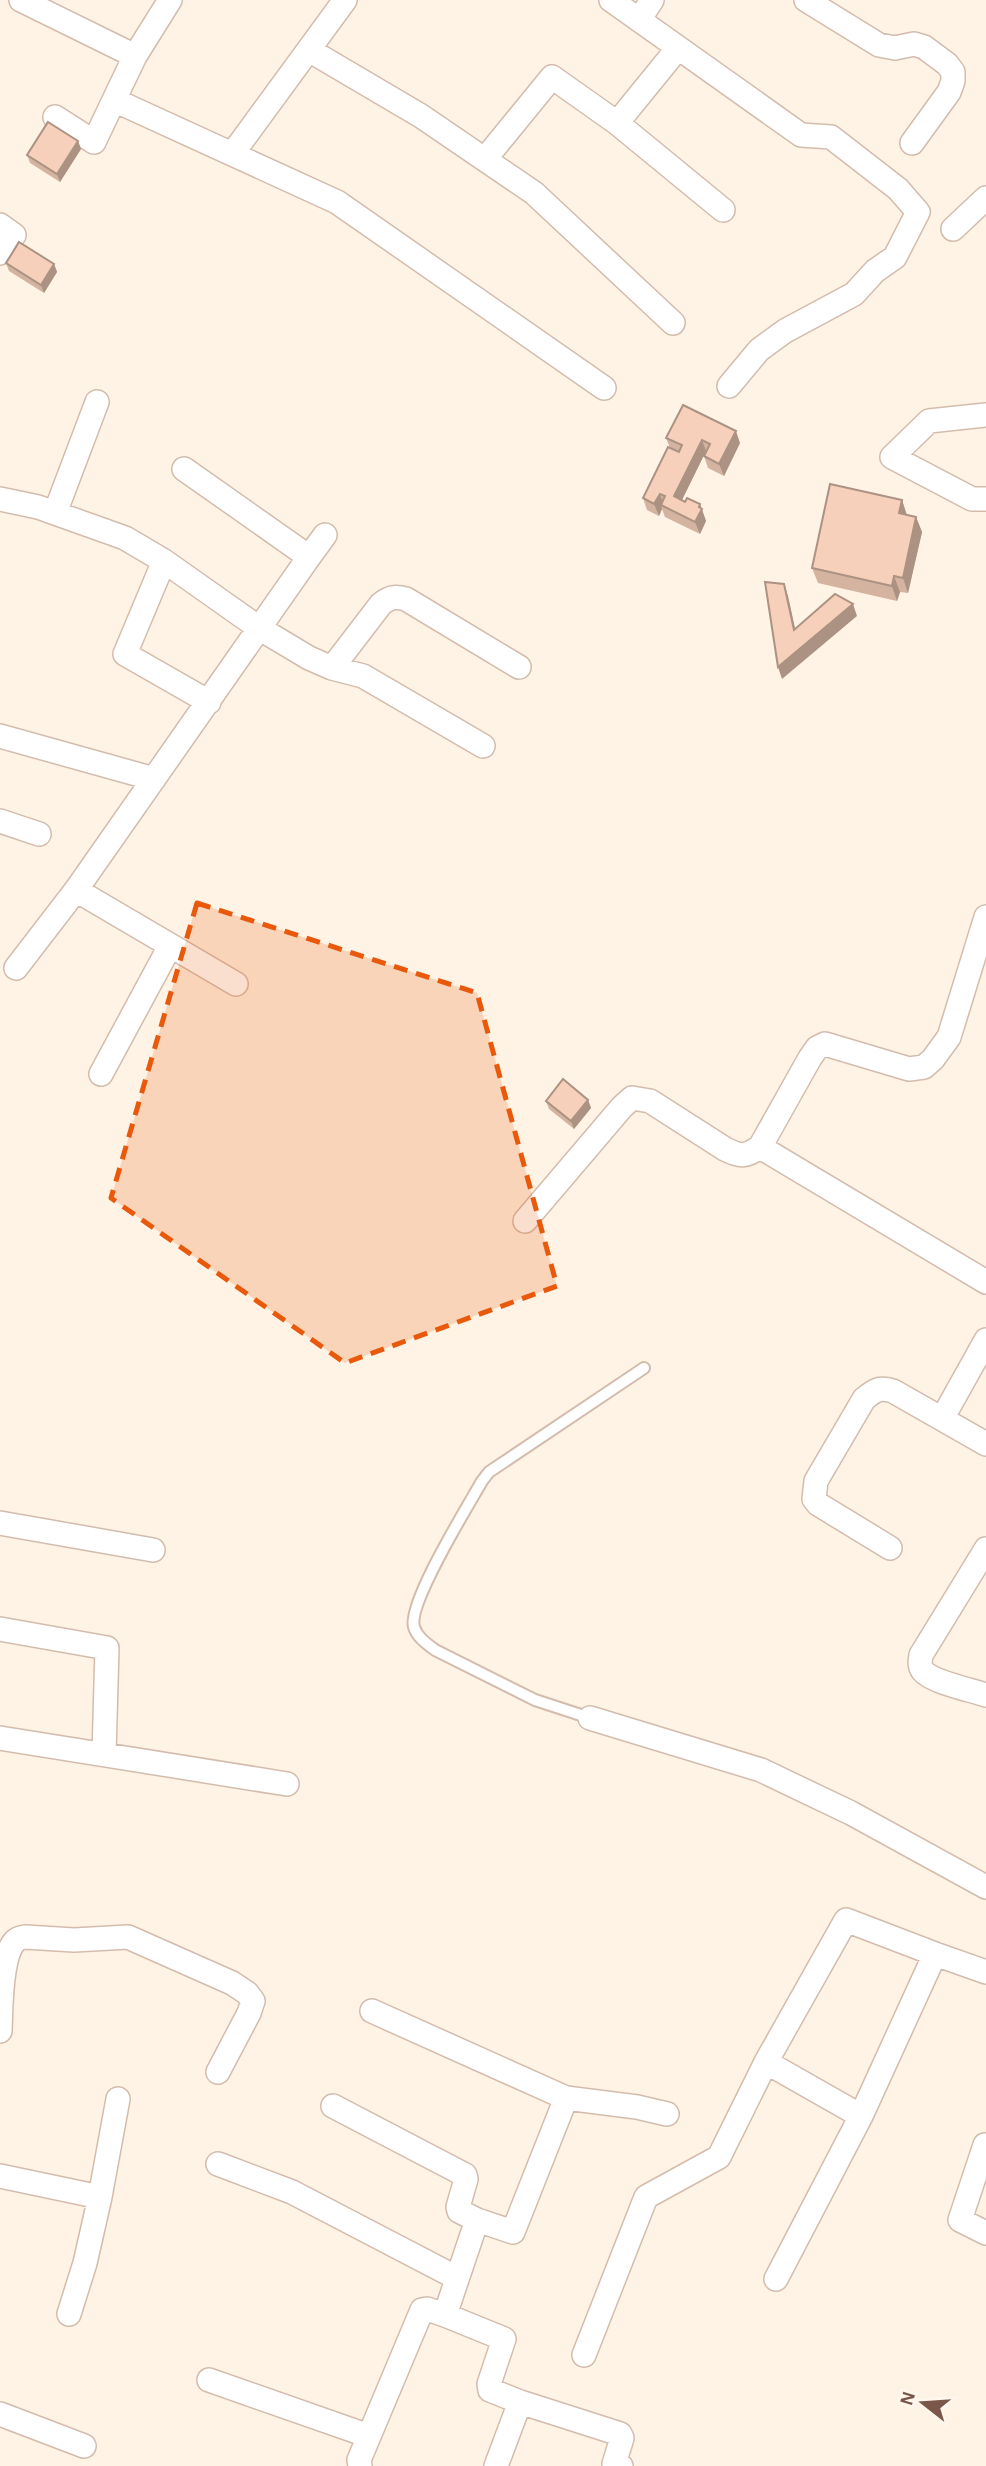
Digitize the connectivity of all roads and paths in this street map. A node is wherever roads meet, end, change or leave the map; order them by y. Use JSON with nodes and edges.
{"nodes":[{"id":1,"x":21,"y":0,"type":"edge"},
{"id":2,"x":170,"y":0,"type":"edge"},
{"id":3,"x":345,"y":0,"type":"edge"},
{"id":4,"x":611,"y":0,"type":"edge"},
{"id":5,"x":652,"y":0,"type":"edge"},
{"id":6,"x":806,"y":0,"type":"edge"},
{"id":7,"x":639,"y":20,"type":"junction"},
{"id":8,"x":678,"y":48,"type":"junction"},
{"id":9,"x":309,"y":50,"type":"junction"},
{"id":10,"x":135,"y":56,"type":"junction"},
{"id":11,"x":114,"y":100,"type":"junction"},
{"id":12,"x":55,"y":117,"type":"dead end"},
{"id":13,"x":617,"y":122,"type":"junction"},
{"id":14,"x":912,"y":143,"type":"dead end"},
{"id":15,"x":233,"y":153,"type":"junction"},
{"id":16,"x":485,"y":159,"type":"junction"},
{"id":17,"x":986,"y":198,"type":"edge"},
{"id":18,"x":723,"y":210,"type":"dead end"},
{"id":19,"x":0,"y":225,"type":"edge"},
{"id":20,"x":953,"y":229,"type":"dead end"},
{"id":21,"x":0,"y":253,"type":"edge"},
{"id":22,"x":673,"y":323,"type":"dead end"},
{"id":23,"x":729,"y":386,"type":"dead end"},
{"id":24,"x":604,"y":388,"type":"dead end"},
{"id":25,"x":97,"y":402,"type":"dead end"},
{"id":26,"x":986,"y":415,"type":"edge"},
{"id":27,"x":184,"y":469,"type":"dead end"},
{"id":28,"x":0,"y":499,"type":"edge"},
{"id":29,"x":986,"y":499,"type":"edge"},
{"id":30,"x":55,"y":513,"type":"junction"},
{"id":31,"x":325,"y":535,"type":"dead end"},
{"id":32,"x":309,"y":557,"type":"junction"},
{"id":33,"x":164,"y":561,"type":"junction"},
{"id":34,"x":259,"y":628,"type":"junction"},
{"id":35,"x":519,"y":667,"type":"dead end"},
{"id":36,"x":332,"y":668,"type":"junction"},
{"id":37,"x":209,"y":702,"type":"junction"},
{"id":38,"x":0,"y":736,"type":"edge"},
{"id":39,"x":483,"y":746,"type":"dead end"},
{"id":40,"x":154,"y":779,"type":"junction"},
{"id":41,"x":0,"y":821,"type":"edge"},
{"id":42,"x":39,"y":834,"type":"dead end"},
{"id":43,"x":76,"y":890,"type":"junction"},
{"id":44,"x":986,"y":917,"type":"edge"},
{"id":45,"x":170,"y":946,"type":"junction"},
{"id":46,"x":16,"y":968,"type":"dead end"},
{"id":47,"x":236,"y":984,"type":"dead end"},
{"id":48,"x":101,"y":1074,"type":"dead end"},
{"id":49,"x":760,"y":1147,"type":"junction"},
{"id":50,"x":524,"y":1221,"type":"dead end"},
{"id":51,"x":986,"y":1282,"type":"edge"},
{"id":52,"x":986,"y":1340,"type":"edge"},
{"id":53,"x":644,"y":1368,"type":"dead end"},
{"id":54,"x":942,"y":1419,"type":"junction"},
{"id":55,"x":986,"y":1444,"type":"edge"},
{"id":56,"x":0,"y":1523,"type":"edge"},
{"id":57,"x":890,"y":1548,"type":"dead end"},
{"id":58,"x":986,"y":1549,"type":"edge"},
{"id":59,"x":153,"y":1550,"type":"dead end"},
{"id":60,"x":0,"y":1629,"type":"edge"},
{"id":61,"x":986,"y":1695,"type":"edge"},
{"id":62,"x":590,"y":1718,"type":"joint"},
{"id":63,"x":0,"y":1738,"type":"edge"},
{"id":64,"x":104,"y":1754,"type":"junction"},
{"id":65,"x":287,"y":1784,"type":"dead end"},
{"id":66,"x":986,"y":1887,"type":"edge"},
{"id":67,"x":935,"y":1954,"type":"junction"},
{"id":68,"x":986,"y":1972,"type":"edge"},
{"id":69,"x":372,"y":2011,"type":"dead end"},
{"id":70,"x":0,"y":2031,"type":"edge"},
{"id":71,"x":766,"y":2062,"type":"junction"},
{"id":72,"x":218,"y":2072,"type":"dead end"},
{"id":73,"x":566,"y":2098,"type":"junction"},
{"id":74,"x":118,"y":2099,"type":"dead end"},
{"id":75,"x":332,"y":2106,"type":"dead end"},
{"id":76,"x":667,"y":2114,"type":"dead end"},
{"id":77,"x":861,"y":2116,"type":"junction"},
{"id":78,"x":985,"y":2145,"type":"edge"},
{"id":79,"x":218,"y":2164,"type":"dead end"},
{"id":80,"x":0,"y":2176,"type":"edge"},
{"id":81,"x":100,"y":2197,"type":"junction"},
{"id":82,"x":477,"y":2220,"type":"junction"},
{"id":83,"x":986,"y":2233,"type":"edge"},
{"id":84,"x":457,"y":2278,"type":"junction"},
{"id":85,"x":776,"y":2279,"type":"dead end"},
{"id":86,"x":69,"y":2314,"type":"dead end"},
{"id":87,"x":445,"y":2315,"type":"junction"},
{"id":88,"x":584,"y":2355,"type":"dead end"},
{"id":89,"x":209,"y":2380,"type":"dead end"},
{"id":90,"x":520,"y":2402,"type":"junction"},
{"id":91,"x":0,"y":2414,"type":"edge"},
{"id":92,"x":369,"y":2436,"type":"junction"},
{"id":93,"x":83,"y":2446,"type":"dead end"},
{"id":94,"x":616,"y":2465,"type":"edge"},
{"id":95,"x":360,"y":2466,"type":"edge"},
{"id":96,"x":496,"y":2466,"type":"edge"}],
"edges":[{"from":1,"to":10,"type":"street"},
{"from":2,"to":10,"type":"street"},
{"from":3,"to":9,"type":"street"},
{"from":4,"to":7,"type":"street"},
{"from":5,"to":7,"type":"street"},
{"from":6,"to":14,"type":"street"},
{"from":7,"to":8,"type":"street"},
{"from":8,"to":13,"type":"street"},
{"from":8,"to":23,"type":"street"},
{"from":9,"to":15,"type":"street"},
{"from":9,"to":16,"type":"street"},
{"from":10,"to":11,"type":"street"},
{"from":11,"to":12,"type":"street"},
{"from":11,"to":15,"type":"street"},
{"from":13,"to":16,"type":"street"},
{"from":13,"to":18,"type":"street"},
{"from":15,"to":24,"type":"street"},
{"from":16,"to":22,"type":"street"},
{"from":17,"to":20,"type":"street"},
{"from":19,"to":21,"type":"street"},
{"from":25,"to":30,"type":"street"},
{"from":26,"to":29,"type":"street"},
{"from":27,"to":32,"type":"street"},
{"from":28,"to":30,"type":"street"},
{"from":30,"to":33,"type":"street"},
{"from":31,"to":32,"type":"street"},
{"from":32,"to":34,"type":"street"},
{"from":33,"to":34,"type":"street"},
{"from":33,"to":37,"type":"street"},
{"from":34,"to":36,"type":"street"},
{"from":34,"to":37,"type":"street"},
{"from":35,"to":36,"type":"street"},
{"from":36,"to":39,"type":"street"},
{"from":37,"to":40,"type":"street"},
{"from":38,"to":40,"type":"street"},
{"from":40,"to":43,"type":"street"},
{"from":41,"to":42,"type":"street"},
{"from":43,"to":45,"type":"street"},
{"from":43,"to":46,"type":"street"},
{"from":44,"to":49,"type":"street"},
{"from":45,"to":47,"type":"street"},
{"from":45,"to":48,"type":"street"},
{"from":49,"to":50,"type":"street"},
{"from":49,"to":51,"type":"street"},
{"from":52,"to":54,"type":"street"},
{"from":53,"to":62,"type":"lane"},
{"from":54,"to":55,"type":"street"},
{"from":54,"to":57,"type":"street"},
{"from":56,"to":59,"type":"street"},
{"from":58,"to":61,"type":"street"},
{"from":60,"to":64,"type":"street"},
{"from":62,"to":66,"type":"street"},
{"from":63,"to":64,"type":"street"},
{"from":64,"to":65,"type":"street"},
{"from":67,"to":68,"type":"street"},
{"from":67,"to":71,"type":"street"},
{"from":67,"to":77,"type":"street"},
{"from":69,"to":73,"type":"street"},
{"from":70,"to":72,"type":"street"},
{"from":71,"to":77,"type":"street"},
{"from":71,"to":88,"type":"street"},
{"from":73,"to":76,"type":"street"},
{"from":73,"to":82,"type":"street"},
{"from":74,"to":81,"type":"street"},
{"from":75,"to":82,"type":"street"},
{"from":77,"to":85,"type":"street"},
{"from":78,"to":83,"type":"street"},
{"from":79,"to":84,"type":"street"},
{"from":80,"to":81,"type":"street"},
{"from":81,"to":86,"type":"street"},
{"from":82,"to":84,"type":"street"},
{"from":84,"to":87,"type":"street"},
{"from":87,"to":90,"type":"street"},
{"from":87,"to":92,"type":"street"},
{"from":89,"to":92,"type":"street"},
{"from":90,"to":94,"type":"street"},
{"from":90,"to":96,"type":"street"},
{"from":91,"to":93,"type":"street"},
{"from":92,"to":95,"type":"street"}]}
